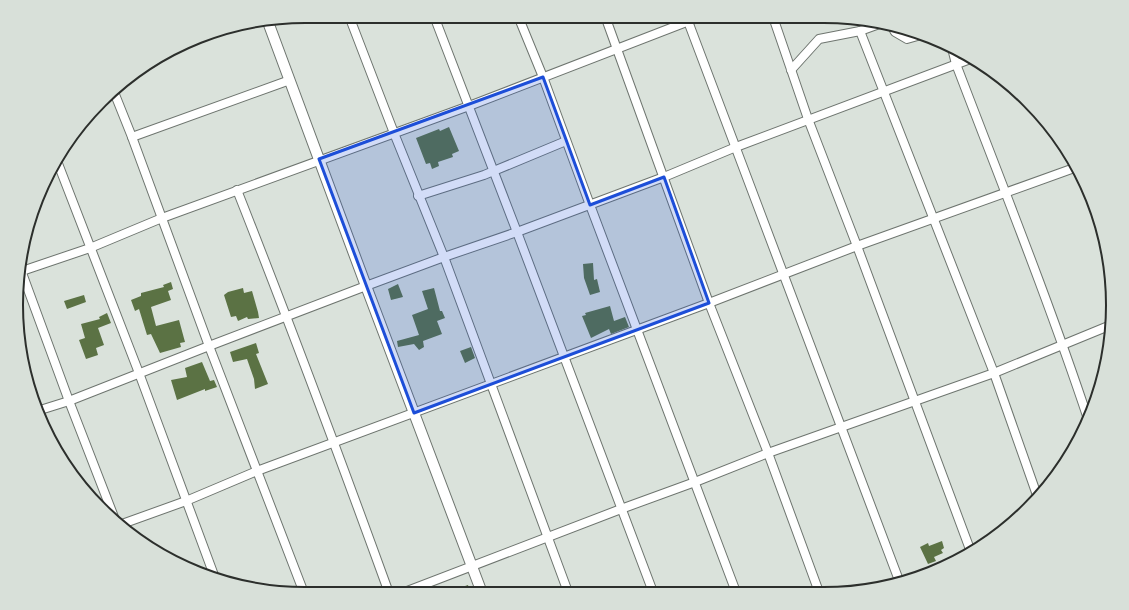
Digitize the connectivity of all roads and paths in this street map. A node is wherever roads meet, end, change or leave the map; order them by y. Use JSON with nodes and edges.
{"nodes":[{"id":1,"x":352,"y":23,"type":"edge"},
{"id":2,"x":437,"y":23,"type":"edge"},
{"id":3,"x":521,"y":23,"type":"edge"},
{"id":4,"x":608,"y":23,"type":"edge"},
{"id":5,"x":678,"y":23,"type":"edge"},
{"id":6,"x":689,"y":23,"type":"edge"},
{"id":7,"x":774,"y":23,"type":"edge"},
{"id":8,"x":269,"y":25,"type":"edge"},
{"id":9,"x":871,"y":27,"type":"edge"},
{"id":10,"x":860,"y":30,"type":"junction"},
{"id":11,"x":896,"y":33,"type":"edge"},
{"id":12,"x":913,"y":37,"type":"edge"},
{"id":13,"x":618,"y":49,"type":"junction"},
{"id":14,"x":954,"y":55,"type":"edge"},
{"id":15,"x":965,"y":61,"type":"edge"},
{"id":16,"x":956,"y":64,"type":"junction"},
{"id":17,"x":790,"y":70,"type":"junction"},
{"id":18,"x":543,"y":77,"type":"junction"},
{"id":19,"x":290,"y":80,"type":"junction"},
{"id":20,"x":883,"y":91,"type":"junction"},
{"id":21,"x":116,"y":96,"type":"edge"},
{"id":22,"x":469,"y":106,"type":"junction"},
{"id":23,"x":808,"y":119,"type":"junction"},
{"id":24,"x":394,"y":133,"type":"junction"},
{"id":25,"x":132,"y":136,"type":"junction"},
{"id":26,"x":566,"y":141,"type":"junction"},
{"id":27,"x":736,"y":147,"type":"junction"},
{"id":28,"x":319,"y":159,"type":"junction"},
{"id":29,"x":59,"y":167,"type":"edge"},
{"id":30,"x":1071,"y":169,"type":"edge"},
{"id":31,"x":494,"y":171,"type":"junction"},
{"id":32,"x":664,"y":177,"type":"junction"},
{"id":33,"x":237,"y":190,"type":"junction"},
{"id":34,"x":1005,"y":193,"type":"junction"},
{"id":35,"x":418,"y":196,"type":"junction"},
{"id":36,"x":590,"y":205,"type":"junction"},
{"id":37,"x":162,"y":218,"type":"junction"},
{"id":38,"x":934,"y":218,"type":"junction"},
{"id":39,"x":517,"y":232,"type":"junction"},
{"id":40,"x":858,"y":246,"type":"junction"},
{"id":41,"x":90,"y":248,"type":"junction"},
{"id":42,"x":444,"y":257,"type":"junction"},
{"id":43,"x":25,"y":271,"type":"edge"},
{"id":44,"x":784,"y":274,"type":"junction"},
{"id":45,"x":24,"y":279,"type":"edge"},
{"id":46,"x":366,"y":286,"type":"junction"},
{"id":47,"x":709,"y":303,"type":"junction"},
{"id":48,"x":287,"y":316,"type":"junction"},
{"id":49,"x":1105,"y":328,"type":"edge"},
{"id":50,"x":637,"y":330,"type":"junction"},
{"id":51,"x":209,"y":346,"type":"junction"},
{"id":52,"x":1063,"y":346,"type":"junction"},
{"id":53,"x":564,"y":357,"type":"junction"},
{"id":54,"x":139,"y":373,"type":"junction"},
{"id":55,"x":994,"y":373,"type":"junction"},
{"id":56,"x":492,"y":385,"type":"junction"},
{"id":57,"x":69,"y":401,"type":"junction"},
{"id":58,"x":914,"y":401,"type":"junction"},
{"id":59,"x":43,"y":409,"type":"edge"},
{"id":60,"x":1085,"y":412,"type":"edge"},
{"id":61,"x":414,"y":413,"type":"junction"},
{"id":62,"x":842,"y":427,"type":"junction"},
{"id":63,"x":335,"y":443,"type":"junction"},
{"id":64,"x":768,"y":453,"type":"junction"},
{"id":65,"x":257,"y":472,"type":"junction"},
{"id":66,"x":695,"y":482,"type":"junction"},
{"id":67,"x":1036,"y":491,"type":"edge"},
{"id":68,"x":186,"y":501,"type":"junction"},
{"id":69,"x":621,"y":508,"type":"junction"},
{"id":70,"x":111,"y":509,"type":"edge"},
{"id":71,"x":126,"y":523,"type":"edge"},
{"id":72,"x":547,"y":537,"type":"junction"},
{"id":73,"x":969,"y":547,"type":"edge"},
{"id":74,"x":472,"y":567,"type":"junction"},
{"id":75,"x":213,"y":571,"type":"edge"},
{"id":76,"x":898,"y":577,"type":"edge"},
{"id":77,"x":302,"y":587,"type":"edge"},
{"id":78,"x":387,"y":587,"type":"edge"},
{"id":79,"x":418,"y":587,"type":"edge"},
{"id":80,"x":480,"y":587,"type":"edge"},
{"id":81,"x":566,"y":587,"type":"edge"},
{"id":82,"x":651,"y":587,"type":"edge"},
{"id":83,"x":734,"y":587,"type":"edge"},
{"id":84,"x":817,"y":587,"type":"edge"}],
"edges":[{"from":1,"to":24,"type":"street"},
{"from":2,"to":22,"type":"street"},
{"from":3,"to":18,"type":"street"},
{"from":4,"to":13,"type":"street"},
{"from":5,"to":13,"type":"street"},
{"from":6,"to":27,"type":"street"},
{"from":7,"to":17,"type":"street"},
{"from":8,"to":19,"type":"street"},
{"from":9,"to":10,"type":"street"},
{"from":10,"to":17,"type":"street"},
{"from":10,"to":20,"type":"street"},
{"from":11,"to":12,"type":"street"},
{"from":13,"to":18,"type":"street"},
{"from":13,"to":32,"type":"street"},
{"from":14,"to":16,"type":"street"},
{"from":15,"to":16,"type":"street"},
{"from":16,"to":20,"type":"street"},
{"from":16,"to":34,"type":"street"},
{"from":17,"to":23,"type":"street"},
{"from":18,"to":22,"type":"street"},
{"from":18,"to":26,"type":"street"},
{"from":19,"to":25,"type":"street"},
{"from":19,"to":28,"type":"street"},
{"from":20,"to":23,"type":"street"},
{"from":20,"to":38,"type":"street"},
{"from":21,"to":25,"type":"street"},
{"from":22,"to":24,"type":"street"},
{"from":22,"to":31,"type":"street"},
{"from":23,"to":27,"type":"street"},
{"from":23,"to":40,"type":"street"},
{"from":24,"to":28,"type":"street"},
{"from":24,"to":35,"type":"street"},
{"from":25,"to":37,"type":"street"},
{"from":26,"to":31,"type":"street"},
{"from":26,"to":36,"type":"street"},
{"from":27,"to":32,"type":"street"},
{"from":27,"to":44,"type":"street"},
{"from":28,"to":33,"type":"street"},
{"from":28,"to":46,"type":"street"},
{"from":29,"to":41,"type":"street"},
{"from":30,"to":34,"type":"street"},
{"from":31,"to":35,"type":"street"},
{"from":31,"to":39,"type":"street"},
{"from":32,"to":36,"type":"street"},
{"from":32,"to":47,"type":"street"},
{"from":33,"to":37,"type":"street"},
{"from":33,"to":48,"type":"street"},
{"from":34,"to":38,"type":"street"},
{"from":34,"to":52,"type":"street"},
{"from":35,"to":42,"type":"street"},
{"from":36,"to":39,"type":"street"},
{"from":36,"to":50,"type":"street"},
{"from":37,"to":41,"type":"street"},
{"from":37,"to":51,"type":"street"},
{"from":38,"to":40,"type":"street"},
{"from":38,"to":55,"type":"street"},
{"from":39,"to":42,"type":"street"},
{"from":39,"to":53,"type":"street"},
{"from":40,"to":44,"type":"street"},
{"from":40,"to":58,"type":"street"},
{"from":41,"to":43,"type":"street"},
{"from":41,"to":54,"type":"street"},
{"from":42,"to":46,"type":"street"},
{"from":42,"to":56,"type":"street"},
{"from":44,"to":47,"type":"street"},
{"from":44,"to":62,"type":"street"},
{"from":45,"to":57,"type":"street"},
{"from":46,"to":48,"type":"street"},
{"from":46,"to":61,"type":"street"},
{"from":47,"to":50,"type":"street"},
{"from":47,"to":64,"type":"street"},
{"from":48,"to":51,"type":"street"},
{"from":48,"to":63,"type":"street"},
{"from":49,"to":52,"type":"street"},
{"from":50,"to":53,"type":"street"},
{"from":50,"to":66,"type":"street"},
{"from":51,"to":54,"type":"street"},
{"from":51,"to":65,"type":"street"},
{"from":52,"to":55,"type":"street"},
{"from":52,"to":60,"type":"street"},
{"from":53,"to":56,"type":"street"},
{"from":53,"to":69,"type":"street"},
{"from":54,"to":57,"type":"street"},
{"from":54,"to":68,"type":"street"},
{"from":55,"to":58,"type":"street"},
{"from":55,"to":67,"type":"street"},
{"from":56,"to":61,"type":"street"},
{"from":56,"to":72,"type":"street"},
{"from":57,"to":59,"type":"street"},
{"from":57,"to":70,"type":"street"},
{"from":58,"to":62,"type":"street"},
{"from":58,"to":73,"type":"street"},
{"from":61,"to":63,"type":"street"},
{"from":61,"to":74,"type":"street"},
{"from":62,"to":64,"type":"street"},
{"from":62,"to":76,"type":"street"},
{"from":63,"to":65,"type":"street"},
{"from":63,"to":78,"type":"street"},
{"from":64,"to":66,"type":"street"},
{"from":64,"to":84,"type":"street"},
{"from":65,"to":68,"type":"street"},
{"from":65,"to":77,"type":"street"},
{"from":66,"to":69,"type":"street"},
{"from":66,"to":83,"type":"street"},
{"from":68,"to":71,"type":"street"},
{"from":68,"to":75,"type":"street"},
{"from":69,"to":72,"type":"street"},
{"from":69,"to":82,"type":"street"},
{"from":72,"to":74,"type":"street"},
{"from":72,"to":81,"type":"street"},
{"from":74,"to":79,"type":"street"},
{"from":74,"to":80,"type":"street"}]}
